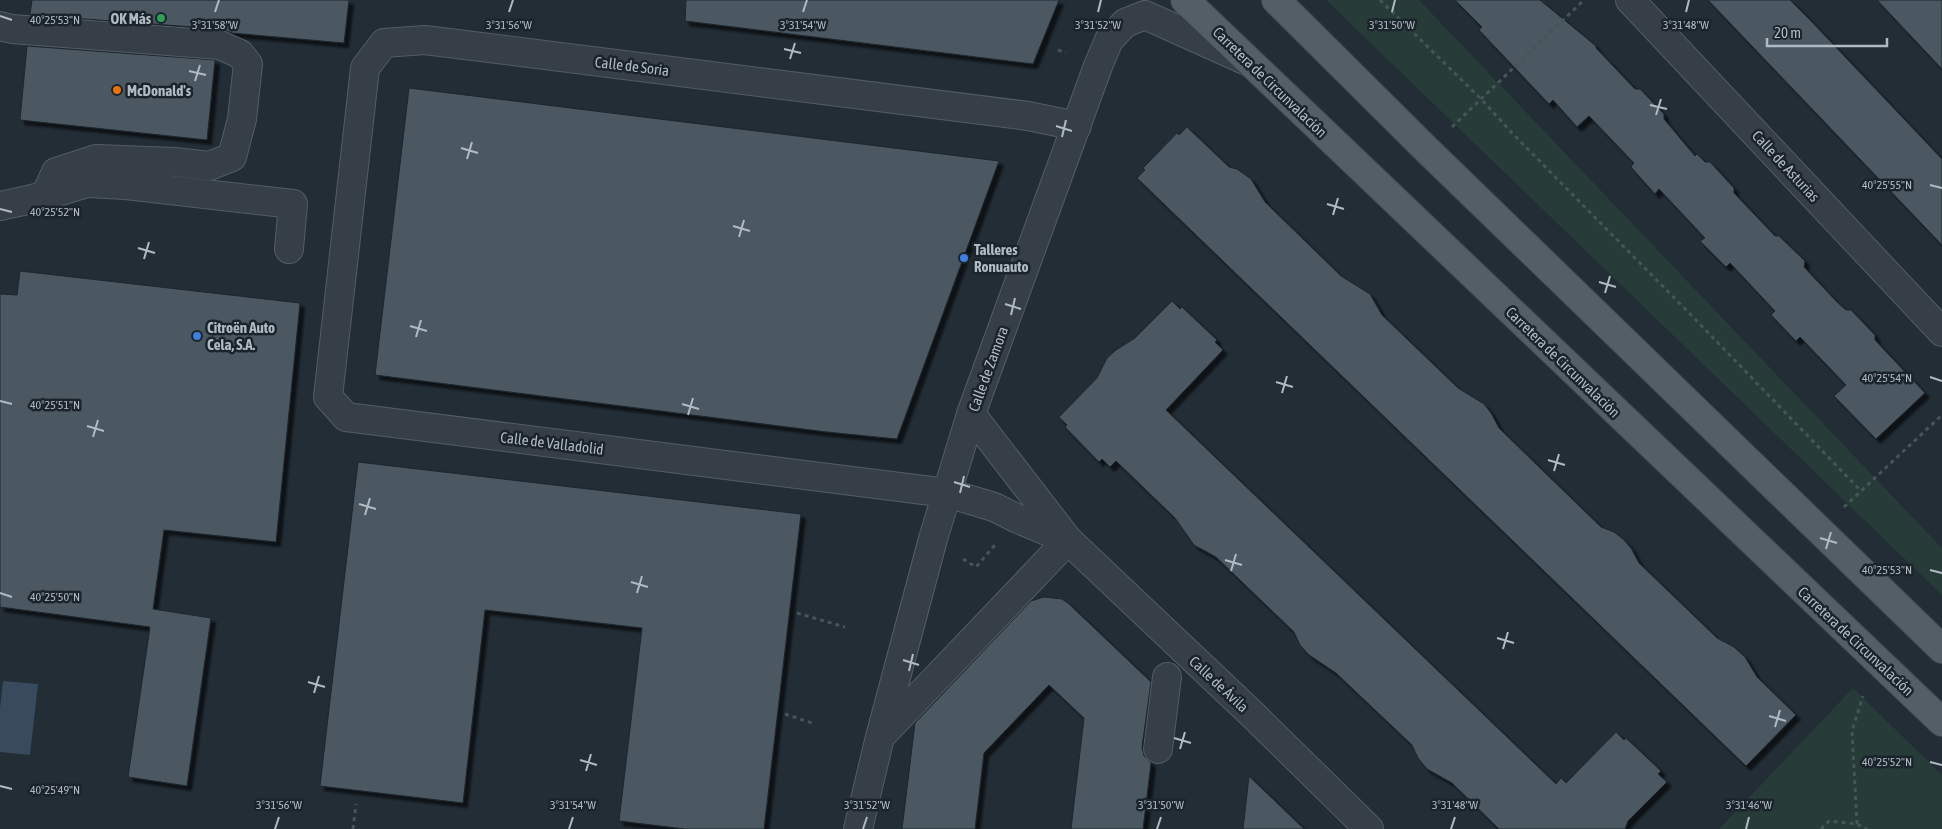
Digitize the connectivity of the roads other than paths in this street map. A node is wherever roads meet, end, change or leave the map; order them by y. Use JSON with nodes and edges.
{"nodes":[{"id":1,"x":1185,"y":0,"type":"edge"},
{"id":2,"x":1276,"y":0,"type":"edge"},
{"id":3,"x":1630,"y":0,"type":"edge"},
{"id":4,"x":0,"y":26,"type":"edge"},
{"id":5,"x":1248,"y":62,"type":"junction"},
{"id":6,"x":1076,"y":126,"type":"junction"},
{"id":7,"x":45,"y":196,"type":"junction"},
{"id":8,"x":0,"y":206,"type":"edge"},
{"id":9,"x":346,"y":234,"type":"joint"},
{"id":10,"x":288,"y":249,"type":"dead end"},
{"id":11,"x":1942,"y":332,"type":"edge"},
{"id":12,"x":971,"y":414,"type":"junction"},
{"id":13,"x":946,"y":493,"type":"junction"},
{"id":14,"x":1068,"y":540,"type":"junction"},
{"id":15,"x":1942,"y":649,"type":"edge"},
{"id":16,"x":1167,"y":677,"type":"dead end"},
{"id":17,"x":1942,"y":722,"type":"edge"},
{"id":18,"x":880,"y":738,"type":"junction"},
{"id":19,"x":1158,"y":749,"type":"dead end"},
{"id":20,"x":858,"y":829,"type":"edge"},
{"id":21,"x":1369,"y":829,"type":"edge"}],
"edges":[{"from":1,"to":5,"type":"main road","name":"Carretera de Circunvalación"},
{"from":2,"to":15,"type":"main road"},
{"from":3,"to":11,"type":"street","name":"Calle de Asturias"},
{"from":4,"to":7,"type":"street"},
{"from":5,"to":6,"type":"street","name":"Calle de Zamora"},
{"from":5,"to":17,"type":"main road","name":"Carretera de Circunvalación"},
{"from":6,"to":9,"type":"street","name":"Calle de Soria"},
{"from":6,"to":12,"type":"street","name":"Calle de Zamora"},
{"from":7,"to":8,"type":"street"},
{"from":7,"to":10,"type":"street"},
{"from":9,"to":13,"type":"street","name":"Calle de Valladolid"},
{"from":12,"to":13,"type":"street","name":"Calle de Zamora"},
{"from":12,"to":14,"type":"street","name":"Calle de Ávila"},
{"from":13,"to":14,"type":"street","name":"Calle de Ávila"},
{"from":13,"to":18,"type":"street","name":"Calle de Zamora"},
{"from":14,"to":18,"type":"street"},
{"from":14,"to":21,"type":"street","name":"Calle de Ávila"},
{"from":16,"to":19,"type":"street"},
{"from":18,"to":20,"type":"street","name":"Calle de Zamora"}]}
